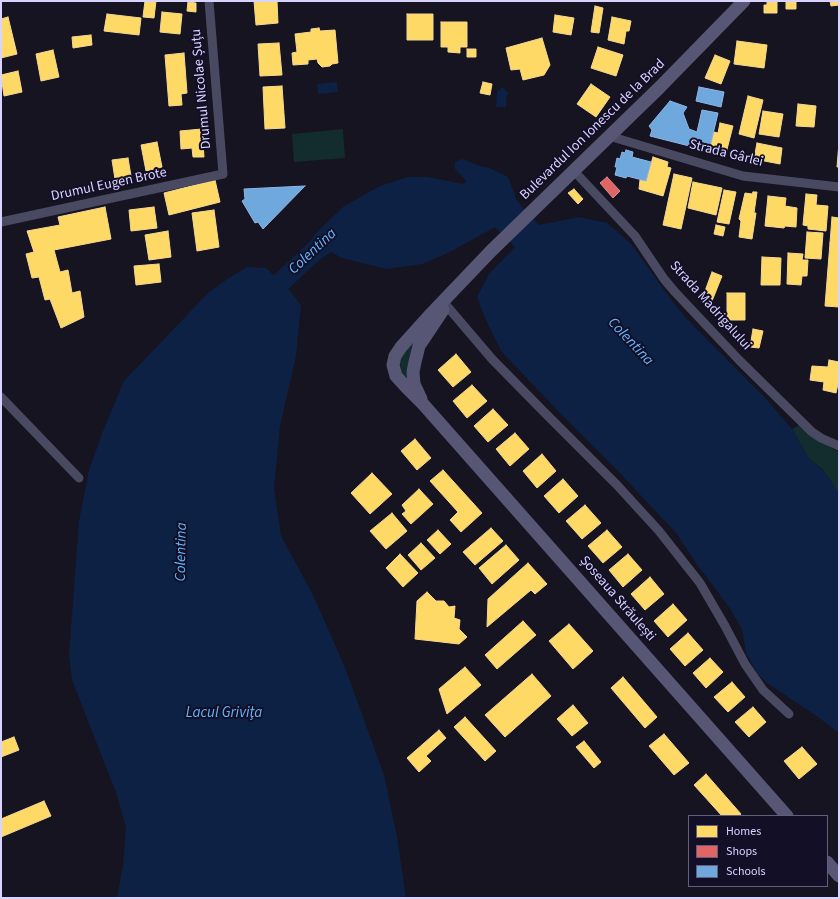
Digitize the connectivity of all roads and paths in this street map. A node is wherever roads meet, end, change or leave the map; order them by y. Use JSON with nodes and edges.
{"nodes":[{"id":1,"x":209,"y":1,"type":"edge"},
{"id":2,"x":744,"y":1,"type":"edge"},
{"id":3,"x":609,"y":136,"type":"junction"},
{"id":4,"x":574,"y":171,"type":"junction"},
{"id":5,"x":223,"y":174,"type":"joint"},
{"id":6,"x":839,"y":187,"type":"edge"},
{"id":7,"x":1,"y":222,"type":"edge"},
{"id":8,"x":463,"y":280,"type":"junction"},
{"id":9,"x":446,"y":305,"type":"junction"},
{"id":10,"x":1,"y":397,"type":"edge"},
{"id":11,"x":423,"y":404,"type":"junction"},
{"id":12,"x":839,"y":446,"type":"edge"},
{"id":13,"x":79,"y":478,"type":"dead end"},
{"id":14,"x":789,"y":714,"type":"dead end"},
{"id":15,"x":786,"y":815,"type":"edge"},
{"id":16,"x":828,"y":863,"type":"edge"},
{"id":17,"x":839,"y":876,"type":"edge"}],
"edges":[{"from":1,"to":5,"type":"street","name":"Drumul Nicolae Șuțu"},
{"from":2,"to":3,"type":"street","name":"Bulevardul Ion Ionescu de la Brad"},
{"from":3,"to":4,"type":"street","name":"Bulevardul Ion Ionescu de la Brad"},
{"from":3,"to":6,"type":"street","name":"Strada Gârlei"},
{"from":4,"to":8,"type":"street","name":"Bulevardul Ion Ionescu de la Brad"},
{"from":4,"to":12,"type":"street","name":"Strada Madrigalului"},
{"from":5,"to":7,"type":"street","name":"Drumul Eugen Brote"},
{"from":8,"to":9,"type":"street","name":"Bulevardul Ion Ionescu de la Brad"},
{"from":8,"to":11,"type":"street","name":"Bulevardul Ion Ionescu de la Brad"},
{"from":9,"to":11,"type":"street","name":"Bulevardul Ion Ionescu de la Brad"},
{"from":9,"to":14,"type":"street"},
{"from":10,"to":13,"type":"street"},
{"from":11,"to":15,"type":"street","name":"Șoseaua Străulești"},
{"from":16,"to":17,"type":"street"}]}
